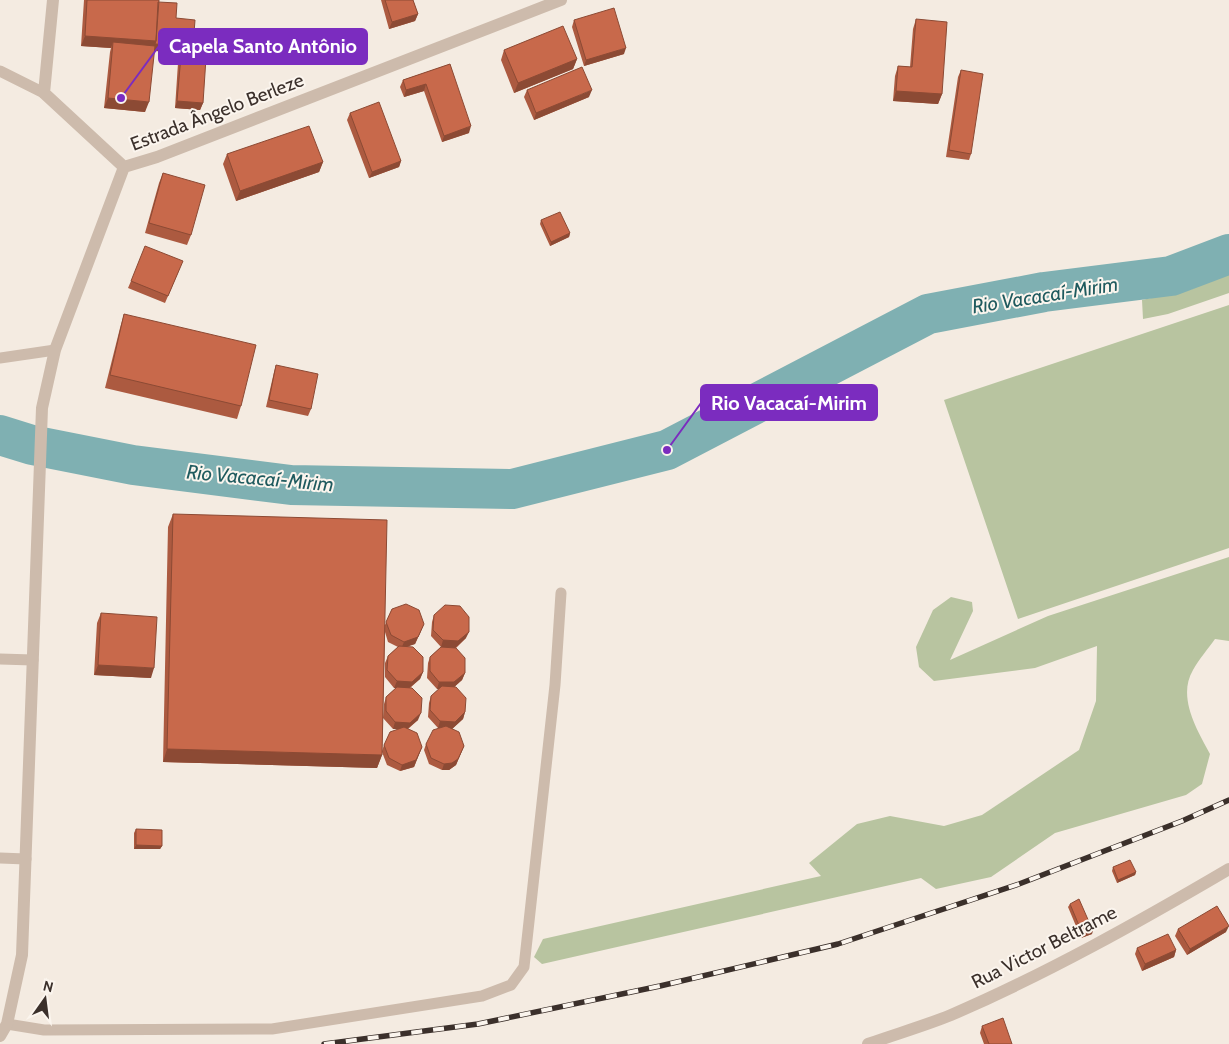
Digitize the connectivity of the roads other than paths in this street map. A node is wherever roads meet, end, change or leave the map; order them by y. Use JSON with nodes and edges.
{"nodes":[{"id":1,"x":53,"y":0,"type":"edge"},
{"id":2,"x":561,"y":0,"type":"edge"},
{"id":3,"x":0,"y":71,"type":"edge"},
{"id":4,"x":44,"y":93,"type":"junction"},
{"id":5,"x":124,"y":167,"type":"junction"},
{"id":6,"x":55,"y":350,"type":"junction"},
{"id":7,"x":0,"y":358,"type":"edge"},
{"id":8,"x":561,"y":593,"type":"dead end"},
{"id":9,"x":0,"y":659,"type":"edge"},
{"id":10,"x":33,"y":660,"type":"junction"},
{"id":11,"x":0,"y":858,"type":"edge"},
{"id":12,"x":26,"y":859,"type":"junction"},
{"id":13,"x":1229,"y":869,"type":"edge"},
{"id":14,"x":7,"y":1024,"type":"junction"},
{"id":15,"x":0,"y":1036,"type":"edge"},
{"id":16,"x":868,"y":1044,"type":"edge"}],
"edges":[{"from":1,"to":4,"type":"street"},
{"from":2,"to":5,"type":"street","name":"Estrada Ângelo Berleze"},
{"from":3,"to":4,"type":"lane"},
{"from":4,"to":5,"type":"street"},
{"from":5,"to":6,"type":"street","name":"Estrada Ângelo Berleze"},
{"from":6,"to":7,"type":"lane"},
{"from":6,"to":10,"type":"street","name":"Estrada Ângelo Berleze"},
{"from":8,"to":14,"type":"lane"},
{"from":9,"to":10,"type":"lane"},
{"from":10,"to":12,"type":"street"},
{"from":11,"to":12,"type":"lane"},
{"from":12,"to":14,"type":"street"},
{"from":13,"to":16,"type":"street","name":"Rua Victor Beltrame"},
{"from":14,"to":15,"type":"street"}]}
